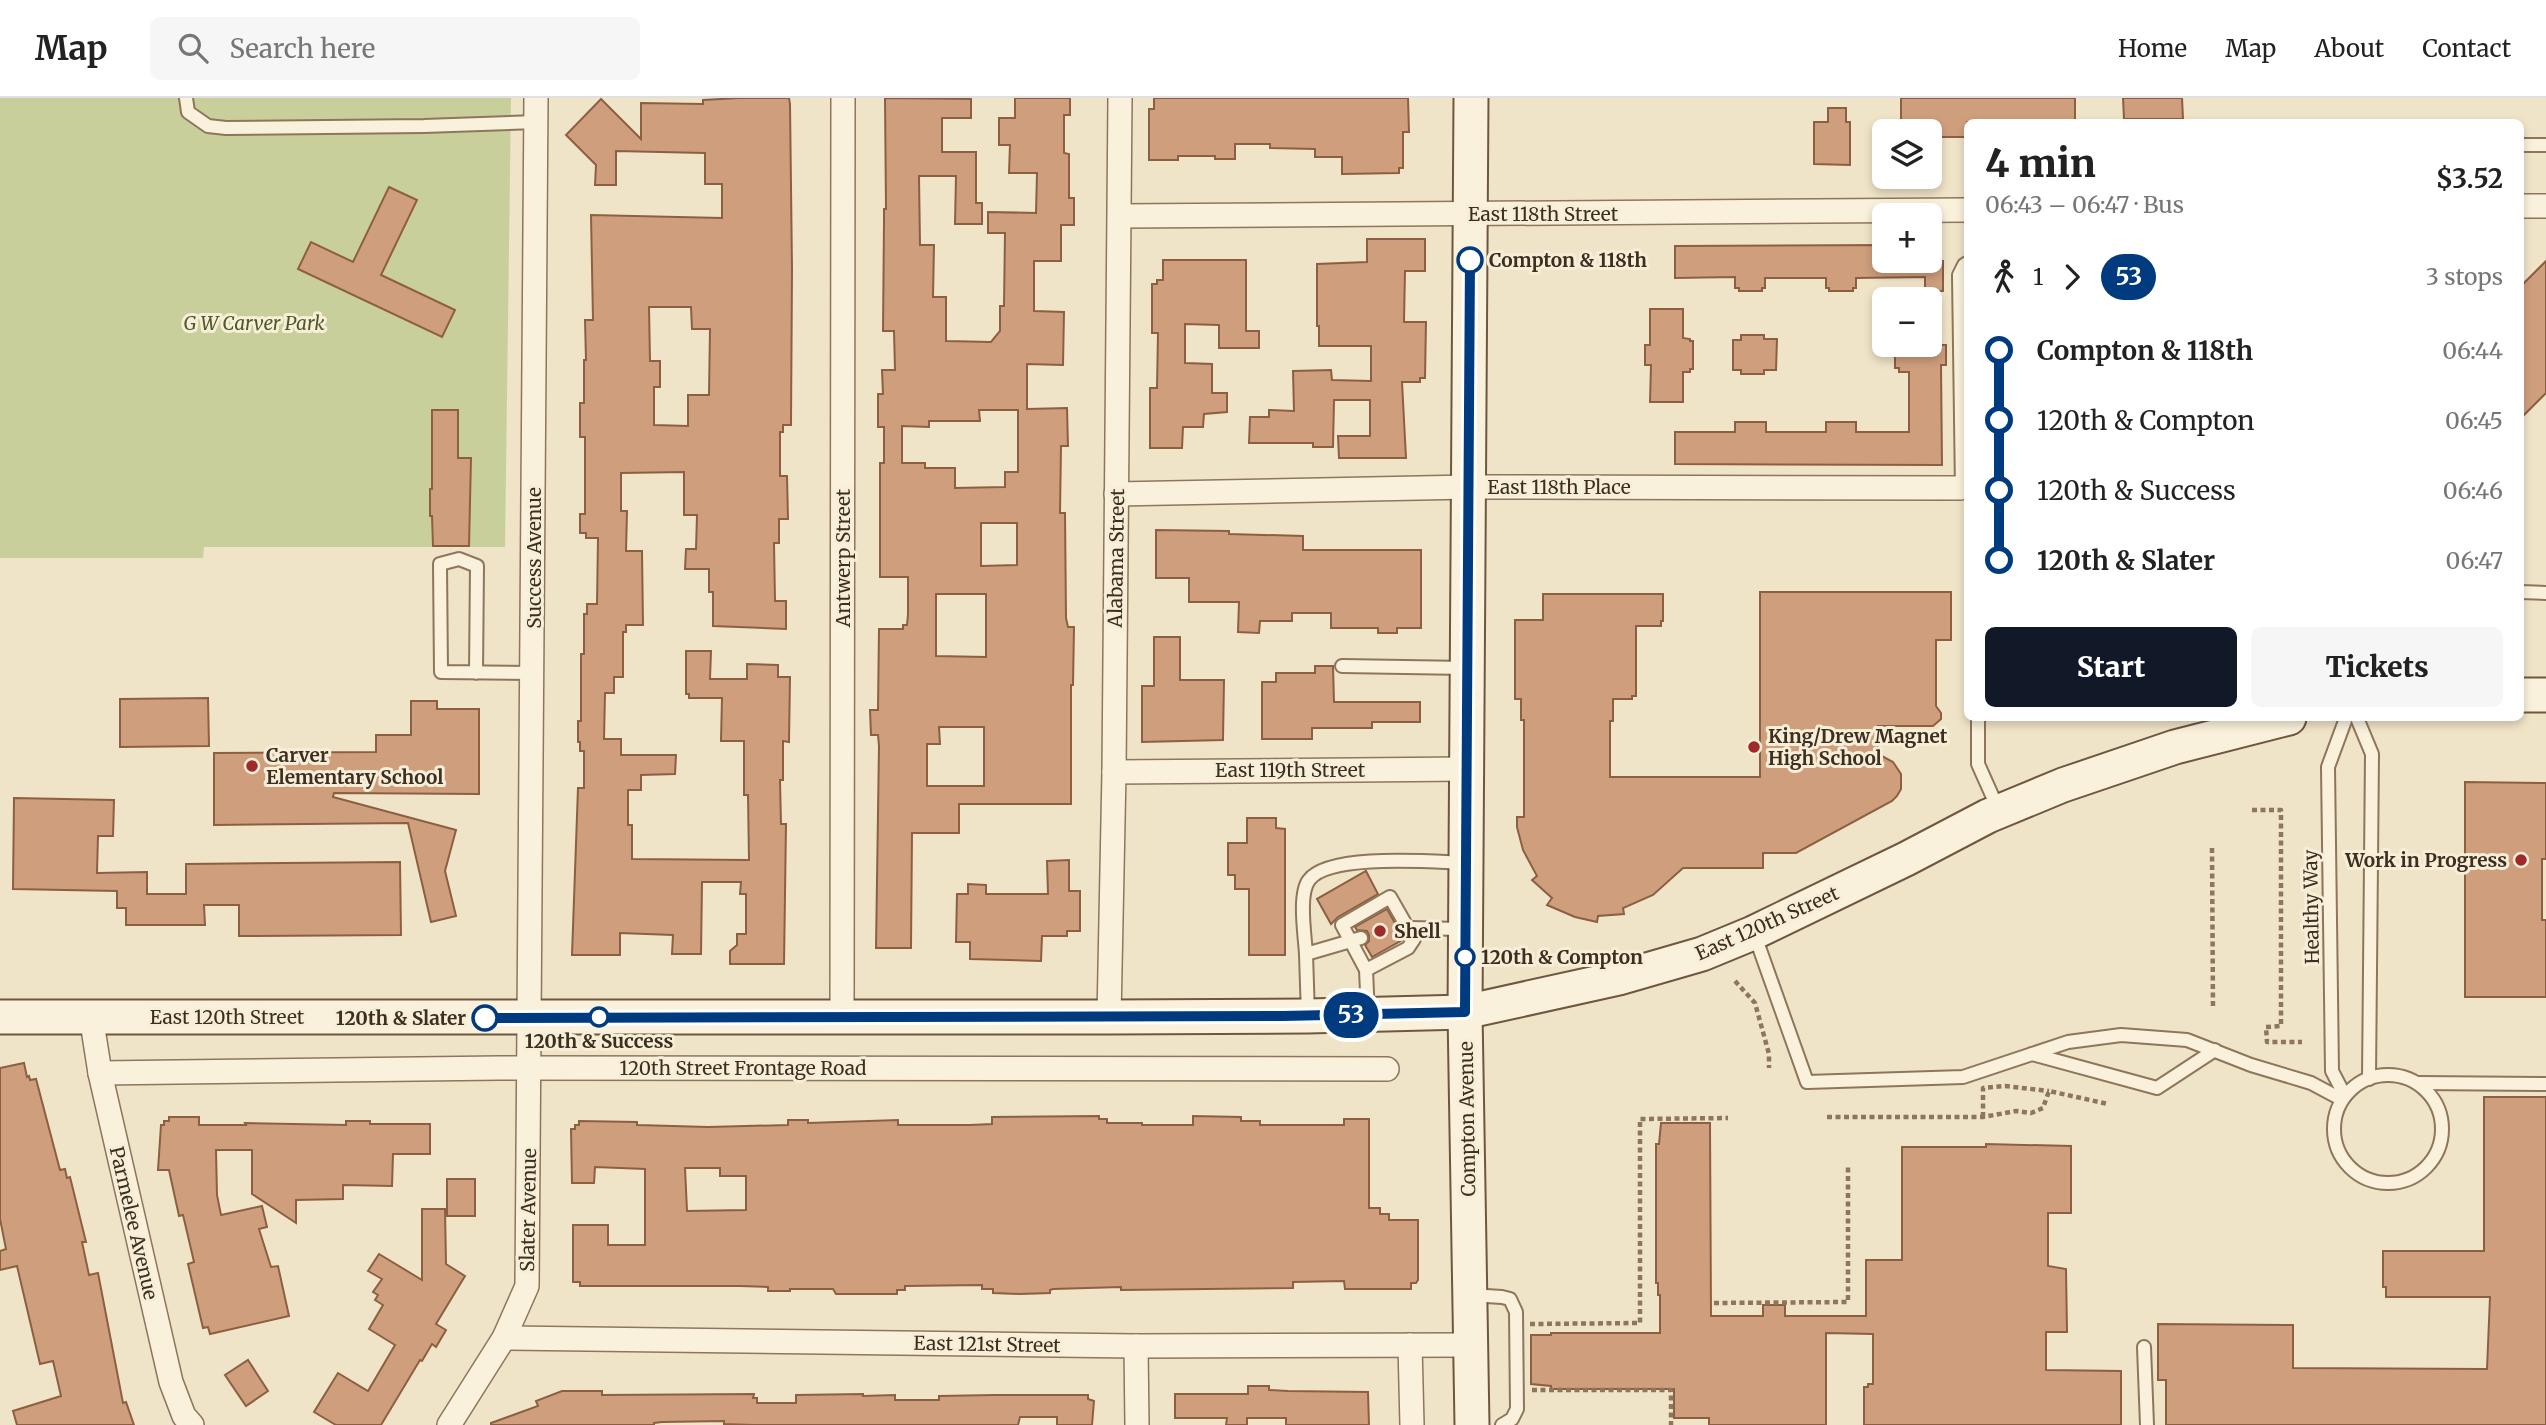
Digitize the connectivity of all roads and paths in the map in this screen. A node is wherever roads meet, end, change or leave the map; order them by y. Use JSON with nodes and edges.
{"nodes":[{"id":1,"x":186,"y":98,"type":"edge"},
{"id":2,"x":536,"y":98,"type":"edge"},
{"id":3,"x":843,"y":98,"type":"edge"},
{"id":4,"x":1120,"y":98,"type":"edge"},
{"id":5,"x":1471,"y":98,"type":"edge"},
{"id":6,"x":536,"y":122,"type":"junction"},
{"id":7,"x":2524,"y":145,"type":"edge"},
{"id":8,"x":2546,"y":145,"type":"edge"},
{"id":9,"x":2524,"y":206,"type":"edge"},
{"id":10,"x":2546,"y":206,"type":"edge"},
{"id":11,"x":1964,"y":211,"type":"edge"},
{"id":12,"x":1470,"y":214,"type":"junction"},
{"id":13,"x":1120,"y":216,"type":"junction"},
{"id":14,"x":1964,"y":265,"type":"edge"},
{"id":15,"x":1469,"y":487,"type":"junction"},
{"id":16,"x":1963,"y":492,"type":"edge"},
{"id":17,"x":1116,"y":494,"type":"junction"},
{"id":18,"x":2524,"y":592,"type":"edge"},
{"id":19,"x":2546,"y":593,"type":"edge"},
{"id":20,"x":1342,"y":666,"type":"dead end"},
{"id":21,"x":1468,"y":668,"type":"junction"},
{"id":22,"x":476,"y":673,"type":"junction"},
{"id":23,"x":534,"y":673,"type":"junction"},
{"id":24,"x":2524,"y":695,"type":"edge"},
{"id":25,"x":2546,"y":695,"type":"edge"},
{"id":26,"x":1978,"y":721,"type":"edge"},
{"id":27,"x":2277,"y":721,"type":"edge"},
{"id":28,"x":2345,"y":721,"type":"edge"},
{"id":29,"x":2358,"y":721,"type":"edge"},
{"id":30,"x":1467,"y":769,"type":"junction"},
{"id":31,"x":1114,"y":772,"type":"junction"},
{"id":32,"x":2252,"y":810,"type":"dead end"},
{"id":33,"x":1999,"y":811,"type":"junction"},
{"id":34,"x":2213,"y":848,"type":"dead end"},
{"id":35,"x":1466,"y":863,"type":"junction"},
{"id":36,"x":1402,"y":923,"type":"junction"},
{"id":37,"x":1465,"y":929,"type":"junction"},
{"id":38,"x":1754,"y":933,"type":"junction"},
{"id":39,"x":1356,"y":940,"type":"junction"},
{"id":40,"x":1306,"y":954,"type":"junction"},
{"id":41,"x":1366,"y":970,"type":"junction"},
{"id":42,"x":1735,"y":981,"type":"dead end"},
{"id":43,"x":2213,"y":1009,"type":"dead end"},
{"id":44,"x":1465,"y":1012,"type":"junction"},
{"id":45,"x":1368,"y":1015,"type":"junction"},
{"id":46,"x":91,"y":1016,"type":"junction"},
{"id":47,"x":1308,"y":1016,"type":"junction"},
{"id":48,"x":0,"y":1017,"type":"edge"},
{"id":49,"x":528,"y":1017,"type":"junction"},
{"id":50,"x":842,"y":1017,"type":"junction"},
{"id":51,"x":1109,"y":1017,"type":"junction"},
{"id":52,"x":2302,"y":1042,"type":"dead end"},
{"id":53,"x":2215,"y":1050,"type":"junction"},
{"id":54,"x":2031,"y":1054,"type":"junction"},
{"id":55,"x":530,"y":1068,"type":"junction"},
{"id":56,"x":1769,"y":1068,"type":"dead end"},
{"id":57,"x":1387,"y":1069,"type":"dead end"},
{"id":58,"x":100,"y":1073,"type":"junction"},
{"id":59,"x":2368,"y":1079,"type":"junction"},
{"id":60,"x":2417,"y":1083,"type":"junction"},
{"id":61,"x":2546,"y":1084,"type":"edge"},
{"id":62,"x":2049,"y":1091,"type":"junction"},
{"id":63,"x":2343,"y":1098,"type":"junction"},
{"id":64,"x":2108,"y":1104,"type":"dead end"},
{"id":65,"x":1827,"y":1117,"type":"dead end"},
{"id":66,"x":1983,"y":1117,"type":"junction"},
{"id":67,"x":1728,"y":1118,"type":"dead end"},
{"id":68,"x":1848,"y":1164,"type":"dead end"},
{"id":69,"x":1470,"y":1295,"type":"junction"},
{"id":70,"x":1714,"y":1303,"type":"dead end"},
{"id":71,"x":1531,"y":1324,"type":"dead end"},
{"id":72,"x":504,"y":1338,"type":"junction"},
{"id":73,"x":1410,"y":1345,"type":"junction"},
{"id":74,"x":1471,"y":1345,"type":"junction"},
{"id":75,"x":1136,"y":1346,"type":"junction"},
{"id":76,"x":2144,"y":1347,"type":"dead end"},
{"id":77,"x":1531,"y":1390,"type":"dead end"},
{"id":78,"x":192,"y":1425,"type":"edge"},
{"id":79,"x":449,"y":1425,"type":"edge"},
{"id":80,"x":1137,"y":1425,"type":"edge"},
{"id":81,"x":1412,"y":1425,"type":"edge"},
{"id":82,"x":1472,"y":1425,"type":"edge"},
{"id":83,"x":1502,"y":1425,"type":"edge"},
{"id":84,"x":1671,"y":1425,"type":"edge"},
{"id":85,"x":2147,"y":1425,"type":"edge"}],
"edges":[{"from":1,"to":6,"type":"lane"},
{"from":2,"to":6,"type":"street","name":"Success Avenue"},
{"from":3,"to":50,"type":"street","name":"Antwerp Street"},
{"from":4,"to":13,"type":"street","name":"Alabama Street"},
{"from":5,"to":12,"type":"street","name":"Compton Avenue"},
{"from":6,"to":23,"type":"street","name":"Success Avenue"},
{"from":7,"to":8,"type":"lane"},
{"from":9,"to":10,"type":"street"},
{"from":11,"to":12,"type":"street","name":"East 118th Street"},
{"from":12,"to":13,"type":"street","name":"East 118th Street"},
{"from":12,"to":15,"type":"street","name":"Compton Avenue"},
{"from":13,"to":17,"type":"street","name":"Alabama Street"},
{"from":14,"to":16,"type":"lane"},
{"from":15,"to":16,"type":"street","name":"East 118th Place"},
{"from":15,"to":17,"type":"street","name":"East 118th Place"},
{"from":15,"to":21,"type":"street","name":"Compton Avenue"},
{"from":17,"to":31,"type":"street","name":"Alabama Street"},
{"from":18,"to":19,"type":"lane"},
{"from":20,"to":21,"type":"lane"},
{"from":21,"to":30,"type":"street","name":"Compton Avenue"},
{"from":22,"to":22,"type":"lane"},
{"from":22,"to":23,"type":"lane"},
{"from":23,"to":49,"type":"street","name":"Success Avenue"},
{"from":24,"to":25,"type":"street"},
{"from":26,"to":33,"type":"lane"},
{"from":27,"to":33,"type":"street","name":"East 120th Street"},
{"from":28,"to":63,"type":"lane","name":"Healthy Way"},
{"from":29,"to":59,"type":"lane"},
{"from":30,"to":31,"type":"street","name":"East 119th Street"},
{"from":30,"to":35,"type":"street","name":"Compton Avenue"},
{"from":31,"to":51,"type":"street","name":"Alabama Street"},
{"from":32,"to":52,"type":"path"},
{"from":33,"to":38,"type":"street","name":"East 120th Street"},
{"from":34,"to":43,"type":"path"},
{"from":35,"to":37,"type":"street","name":"Compton Avenue"},
{"from":35,"to":40,"type":"lane"},
{"from":36,"to":37,"type":"lane"},
{"from":36,"to":39,"type":"lane"},
{"from":36,"to":41,"type":"lane"},
{"from":37,"to":44,"type":"street","name":"Compton Avenue"},
{"from":38,"to":44,"type":"street","name":"East 120th Street"},
{"from":38,"to":54,"type":"lane"},
{"from":39,"to":40,"type":"lane"},
{"from":39,"to":41,"type":"lane"},
{"from":40,"to":47,"type":"lane"},
{"from":41,"to":45,"type":"lane"},
{"from":42,"to":56,"type":"path"},
{"from":44,"to":45,"type":"street","name":"East 120th Street"},
{"from":44,"to":69,"type":"street","name":"Compton Avenue"},
{"from":45,"to":47,"type":"street","name":"East 120th Street"},
{"from":46,"to":48,"type":"street","name":"East 120th Street"},
{"from":46,"to":49,"type":"street","name":"East 120th Street"},
{"from":46,"to":58,"type":"street","name":"Parmelee Avenue"},
{"from":47,"to":51,"type":"street","name":"East 120th Street"},
{"from":49,"to":50,"type":"street","name":"East 120th Street"},
{"from":49,"to":55,"type":"street","name":"Slater Avenue"},
{"from":50,"to":51,"type":"street","name":"East 120th Street"},
{"from":53,"to":54,"type":"lane"},
{"from":53,"to":54,"type":"lane"},
{"from":53,"to":63,"type":"lane"},
{"from":55,"to":57,"type":"street","name":"120th Street Frontage Road"},
{"from":55,"to":58,"type":"street","name":"120th Street Frontage Road"},
{"from":55,"to":72,"type":"street","name":"Slater Avenue"},
{"from":58,"to":78,"type":"street","name":"Parmelee Avenue"},
{"from":59,"to":60,"type":"lane"},
{"from":59,"to":63,"type":"lane"},
{"from":60,"to":61,"type":"lane"},
{"from":60,"to":63,"type":"lane"},
{"from":62,"to":64,"type":"path"},
{"from":62,"to":66,"type":"path"},
{"from":62,"to":66,"type":"path"},
{"from":65,"to":66,"type":"path"},
{"from":67,"to":71,"type":"path"},
{"from":68,"to":70,"type":"path"},
{"from":69,"to":74,"type":"street","name":"Compton Avenue"},
{"from":69,"to":83,"type":"lane"},
{"from":72,"to":75,"type":"street","name":"East 121st Street"},
{"from":72,"to":79,"type":"street","name":"Slater Avenue"},
{"from":73,"to":74,"type":"street","name":"East 121st Street"},
{"from":73,"to":75,"type":"street","name":"East 121st Street"},
{"from":73,"to":81,"type":"street"},
{"from":74,"to":82,"type":"street","name":"Compton Avenue"},
{"from":75,"to":80,"type":"street"},
{"from":76,"to":85,"type":"lane"},
{"from":77,"to":84,"type":"path"}]}
